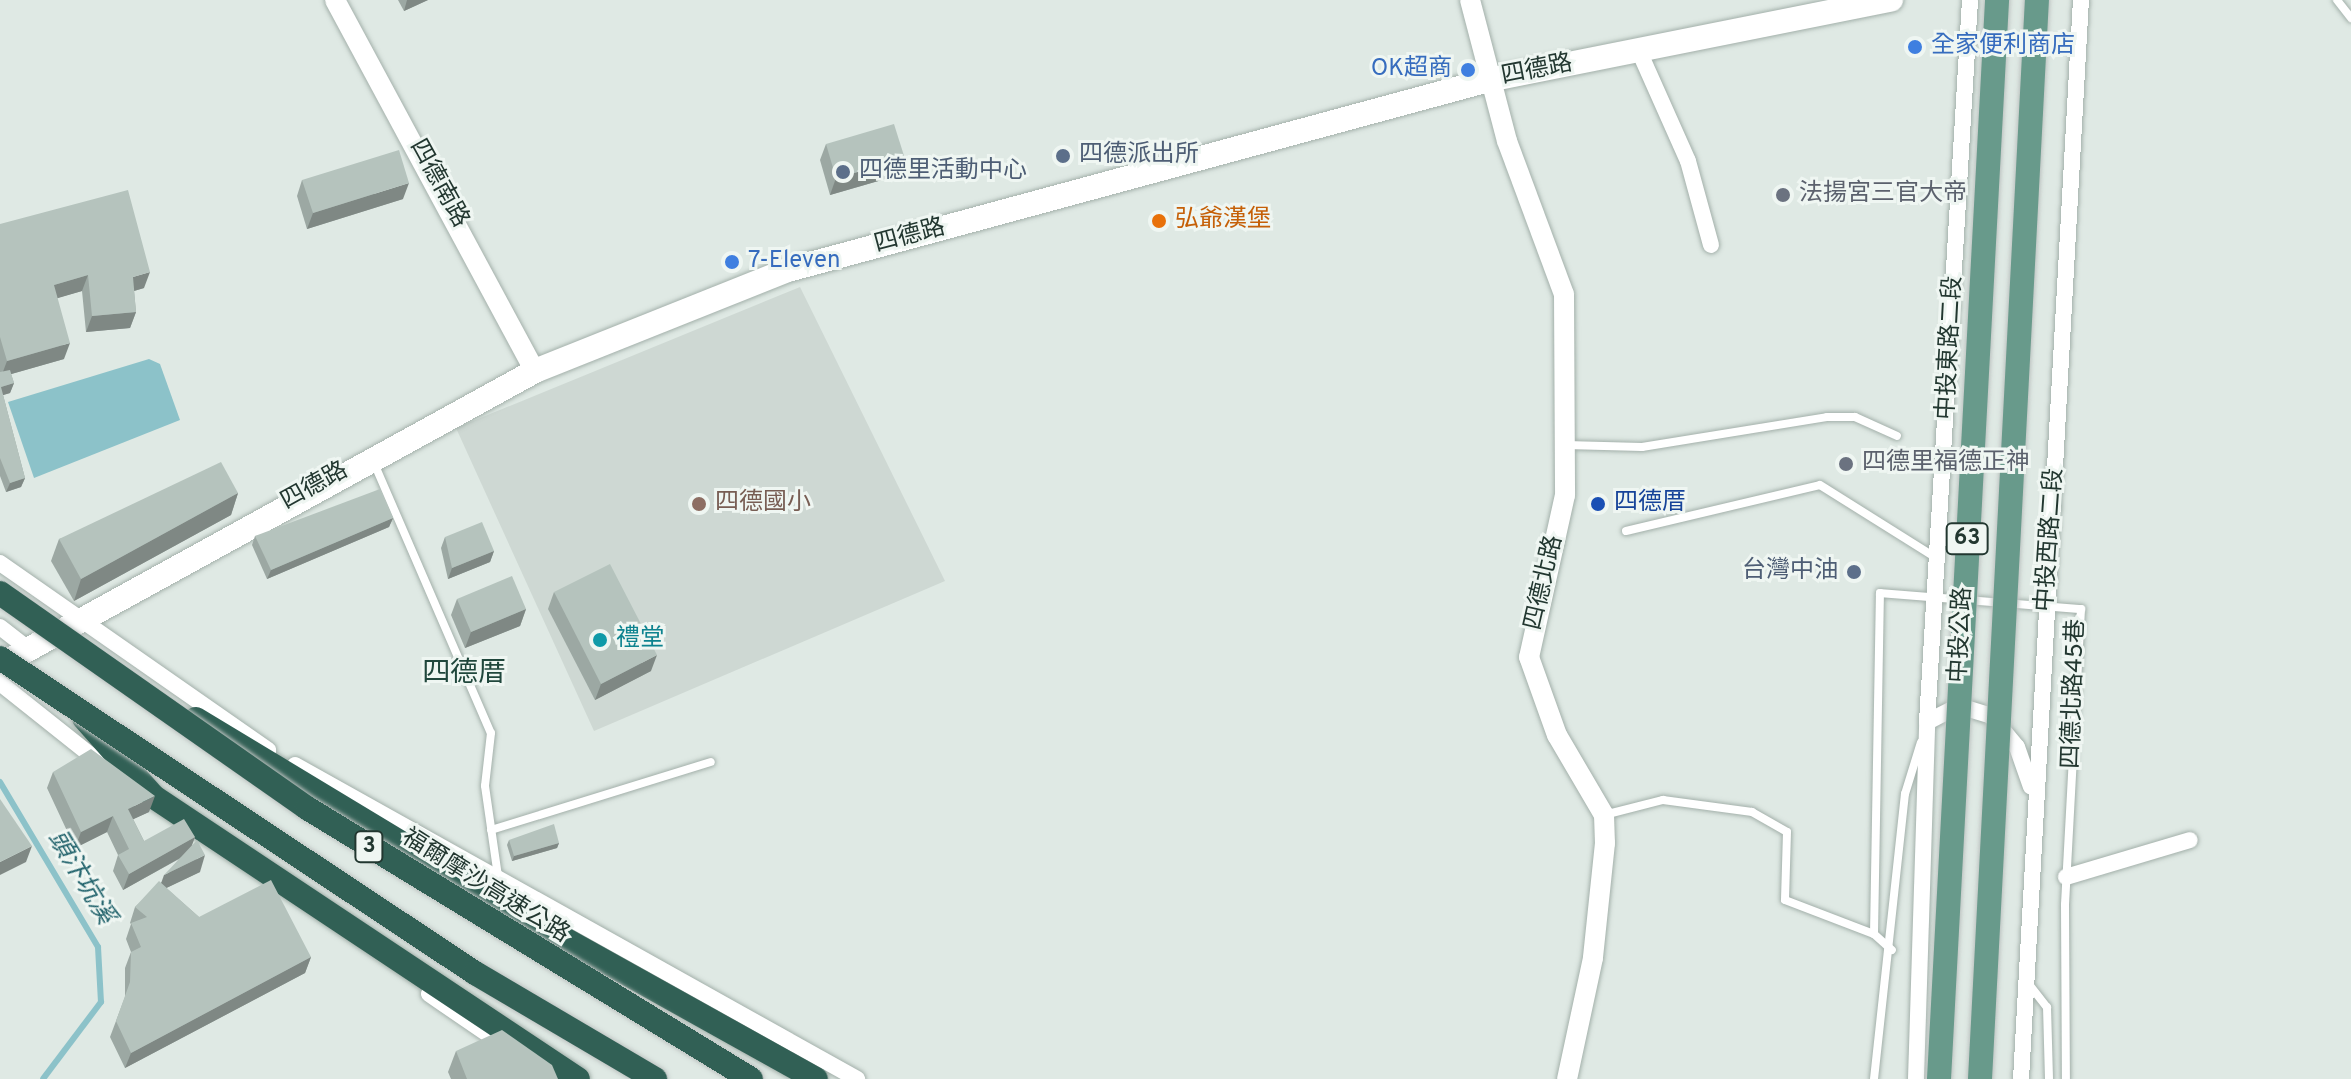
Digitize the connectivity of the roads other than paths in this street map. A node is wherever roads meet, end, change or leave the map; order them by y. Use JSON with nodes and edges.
{"nodes":[{"id":1,"x":335,"y":0,"type":"edge"},
{"id":2,"x":1470,"y":0,"type":"edge"},
{"id":3,"x":1891,"y":0,"type":"edge"},
{"id":4,"x":1970,"y":0,"type":"edge"},
{"id":5,"x":1997,"y":0,"type":"edge"},
{"id":6,"x":2037,"y":0,"type":"edge"},
{"id":7,"x":2081,"y":0,"type":"edge"},
{"id":8,"x":2337,"y":0,"type":"edge"},
{"id":9,"x":2351,"y":18,"type":"edge"},
{"id":10,"x":1639,"y":51,"type":"junction"},
{"id":11,"x":1489,"y":80,"type":"junction"},
{"id":12,"x":1711,"y":245,"type":"dead end"},
{"id":13,"x":535,"y":371,"type":"junction"},
{"id":14,"x":1897,"y":436,"type":"dead end"},
{"id":15,"x":1566,"y":445,"type":"junction"},
{"id":16,"x":371,"y":455,"type":"junction"},
{"id":17,"x":1626,"y":531,"type":"dead end"},
{"id":18,"x":1939,"y":559,"type":"junction"},
{"id":19,"x":0,"y":563,"type":"edge"},
{"id":20,"x":0,"y":593,"type":"edge"},
{"id":21,"x":1936,"y":599,"type":"junction"},
{"id":22,"x":2047,"y":604,"type":"junction"},
{"id":23,"x":77,"y":620,"type":"junction"},
{"id":24,"x":0,"y":627,"type":"edge"},
{"id":25,"x":26,"y":647,"type":"junction"},
{"id":26,"x":0,"y":658,"type":"edge"},
{"id":27,"x":0,"y":665,"type":"edge"},
{"id":28,"x":122,"y":677,"type":"junction"},
{"id":29,"x":0,"y":683,"type":"edge"},
{"id":30,"x":83,"y":717,"type":"junction"},
{"id":31,"x":1927,"y":722,"type":"junction"},
{"id":32,"x":711,"y":762,"type":"dead end"},
{"id":33,"x":2034,"y":796,"type":"junction"},
{"id":34,"x":1604,"y":815,"type":"junction"},
{"id":35,"x":491,"y":830,"type":"junction"},
{"id":36,"x":2190,"y":840,"type":"dead end"},
{"id":37,"x":2066,"y":877,"type":"junction"},
{"id":38,"x":498,"y":879,"type":"junction"},
{"id":39,"x":1874,"y":934,"type":"junction"},
{"id":40,"x":1892,"y":950,"type":"junction"},
{"id":41,"x":2024,"y":979,"type":"junction"},
{"id":42,"x":553,"y":1079,"type":"edge"},
{"id":43,"x":578,"y":1079,"type":"edge"},
{"id":44,"x":655,"y":1079,"type":"edge"},
{"id":45,"x":751,"y":1079,"type":"edge"},
{"id":46,"x":816,"y":1079,"type":"edge"},
{"id":47,"x":857,"y":1079,"type":"edge"},
{"id":48,"x":1567,"y":1079,"type":"edge"},
{"id":49,"x":1874,"y":1079,"type":"edge"},
{"id":50,"x":1916,"y":1079,"type":"edge"},
{"id":51,"x":1939,"y":1079,"type":"edge"},
{"id":52,"x":1980,"y":1079,"type":"edge"},
{"id":53,"x":2021,"y":1079,"type":"edge"},
{"id":54,"x":2049,"y":1079,"type":"edge"},
{"id":55,"x":2066,"y":1079,"type":"edge"}],
"edges":[{"from":1,"to":13,"type":"street","name":"四德南路"},
{"from":2,"to":11,"type":"street","name":"四德北路"},
{"from":3,"to":10,"type":"main road","name":"四德路"},
{"from":4,"to":18,"type":"street","name":"中投東路二段"},
{"from":5,"to":51,"type":"main road","name":"中投公路","number":"63","bridge":true},
{"from":6,"to":52,"type":"main road","name":"中投公路","number":"63","bridge":true},
{"from":7,"to":22,"type":"street","name":"中投西路二段"},
{"from":8,"to":9,"type":"lane"},
{"from":10,"to":11,"type":"main road","name":"四德路"},
{"from":10,"to":12,"type":"street"},
{"from":11,"to":13,"type":"main road","name":"四德路"},
{"from":11,"to":15,"type":"street","name":"四德北路"},
{"from":13,"to":16,"type":"main road","name":"四德路"},
{"from":14,"to":15,"type":"lane"},
{"from":15,"to":34,"type":"street","name":"四德北路"},
{"from":16,"to":23,"type":"main road","name":"四德路"},
{"from":16,"to":35,"type":"lane"},
{"from":17,"to":18,"type":"lane"},
{"from":18,"to":21,"type":"street","name":"中投東路二段"},
{"from":19,"to":23,"type":"street"},
{"from":20,"to":28,"type":"highway","name":"福爾摩沙高速公路","number":"3","bridge":true},
{"from":21,"to":22,"type":"lane","name":"四德北路45巷"},
{"from":21,"to":31,"type":"street","name":"中投東路二段"},
{"from":21,"to":39,"type":"lane","name":"四德北路45巷"},
{"from":22,"to":33,"type":"street","name":"中投西路二段"},
{"from":22,"to":37,"type":"lane","name":"四德北路45巷"},
{"from":23,"to":25,"type":"main road","name":"四德路"},
{"from":23,"to":38,"type":"street"},
{"from":24,"to":25,"type":"street"},
{"from":25,"to":27,"type":"main road","name":"四德路"},
{"from":26,"to":30,"type":"highway","number":"3","bridge":true},
{"from":28,"to":45,"type":"highway","name":"福爾摩沙高速公路","number":"3","bridge":true},
{"from":28,"to":46,"type":"highway","bridge":true},
{"from":29,"to":42,"type":"street"},
{"from":30,"to":43,"type":"highway"},
{"from":30,"to":44,"type":"highway","number":"3","bridge":true},
{"from":31,"to":33,"type":"street"},
{"from":31,"to":40,"type":"lane"},
{"from":31,"to":50,"type":"street","name":"中投東路二段"},
{"from":32,"to":35,"type":"lane"},
{"from":33,"to":41,"type":"street","name":"中投西路二段"},
{"from":34,"to":39,"type":"lane"},
{"from":34,"to":48,"type":"street"},
{"from":35,"to":38,"type":"lane"},
{"from":36,"to":37,"type":"street"},
{"from":37,"to":55,"type":"lane","name":"四德北路45巷"},
{"from":38,"to":47,"type":"street"},
{"from":39,"to":40,"type":"lane"},
{"from":40,"to":49,"type":"lane"},
{"from":41,"to":53,"type":"street","name":"中投西路二段"},
{"from":41,"to":54,"type":"lane"}]}
